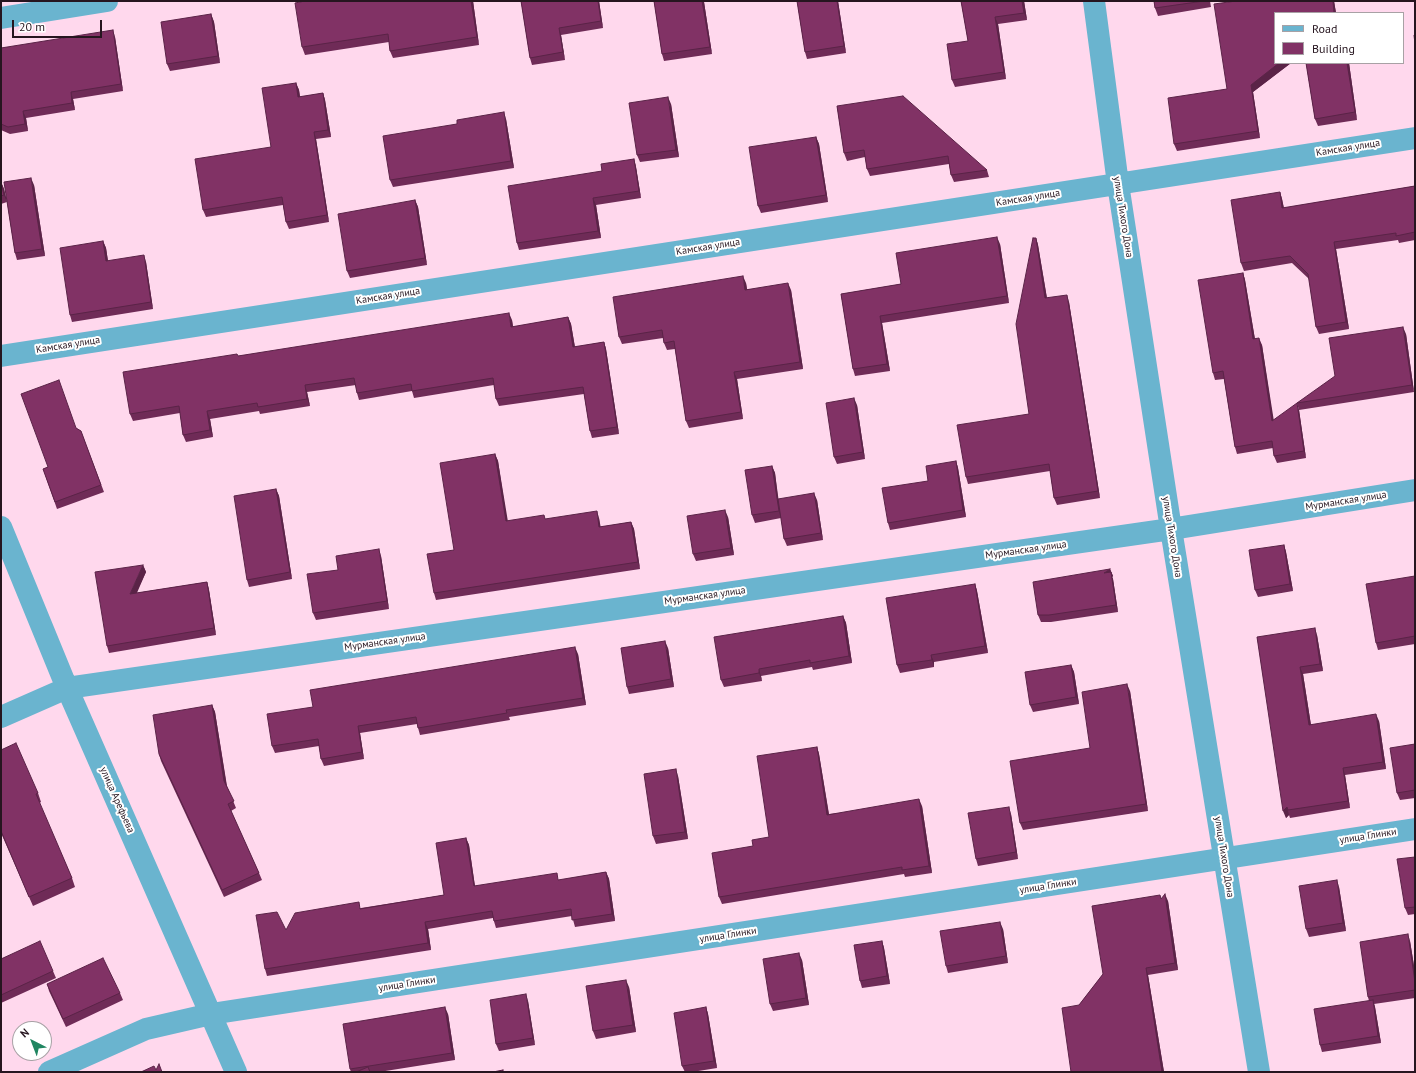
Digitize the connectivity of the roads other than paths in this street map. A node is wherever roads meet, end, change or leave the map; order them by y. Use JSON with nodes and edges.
{"nodes":[{"id":1,"x":107,"y":1,"type":"edge"},
{"id":2,"x":1094,"y":1,"type":"edge"},
{"id":3,"x":1,"y":18,"type":"edge"},
{"id":4,"x":1415,"y":138,"type":"edge"},
{"id":5,"x":1118,"y":184,"type":"junction"},
{"id":6,"x":1,"y":356,"type":"edge"},
{"id":7,"x":1415,"y":490,"type":"edge"},
{"id":8,"x":1,"y":526,"type":"edge"},
{"id":9,"x":1171,"y":529,"type":"junction"},
{"id":10,"x":67,"y":688,"type":"junction"},
{"id":11,"x":1,"y":717,"type":"edge"},
{"id":12,"x":1415,"y":829,"type":"edge"},
{"id":13,"x":1224,"y":859,"type":"junction"},
{"id":14,"x":211,"y":1014,"type":"junction"},
{"id":15,"x":49,"y":1072,"type":"edge"},
{"id":16,"x":236,"y":1072,"type":"edge"},
{"id":17,"x":1259,"y":1072,"type":"edge"}],
"edges":[{"from":1,"to":3,"type":"street"},
{"from":2,"to":5,"type":"street","name":"улица Тихого Дона"},
{"from":4,"to":5,"type":"street","name":"Камская улица"},
{"from":5,"to":6,"type":"street","name":"Камская улица"},
{"from":5,"to":9,"type":"street","name":"улица Тихого Дона"},
{"from":7,"to":9,"type":"street","name":"Мурманская улица"},
{"from":8,"to":10,"type":"street","name":"улица Арефьева"},
{"from":9,"to":10,"type":"street","name":"Мурманская улица"},
{"from":9,"to":13,"type":"street","name":"улица Тихого Дона"},
{"from":10,"to":11,"type":"street","name":"Мурманская улица"},
{"from":10,"to":14,"type":"street","name":"улица Арефьева"},
{"from":12,"to":13,"type":"street","name":"улица Глинки"},
{"from":13,"to":14,"type":"street","name":"улица Глинки"},
{"from":13,"to":17,"type":"street","name":"улица Тихого Дона"},
{"from":14,"to":15,"type":"street","name":"улица Глинки"},
{"from":14,"to":16,"type":"street","name":"улица Арефьева"}]}
